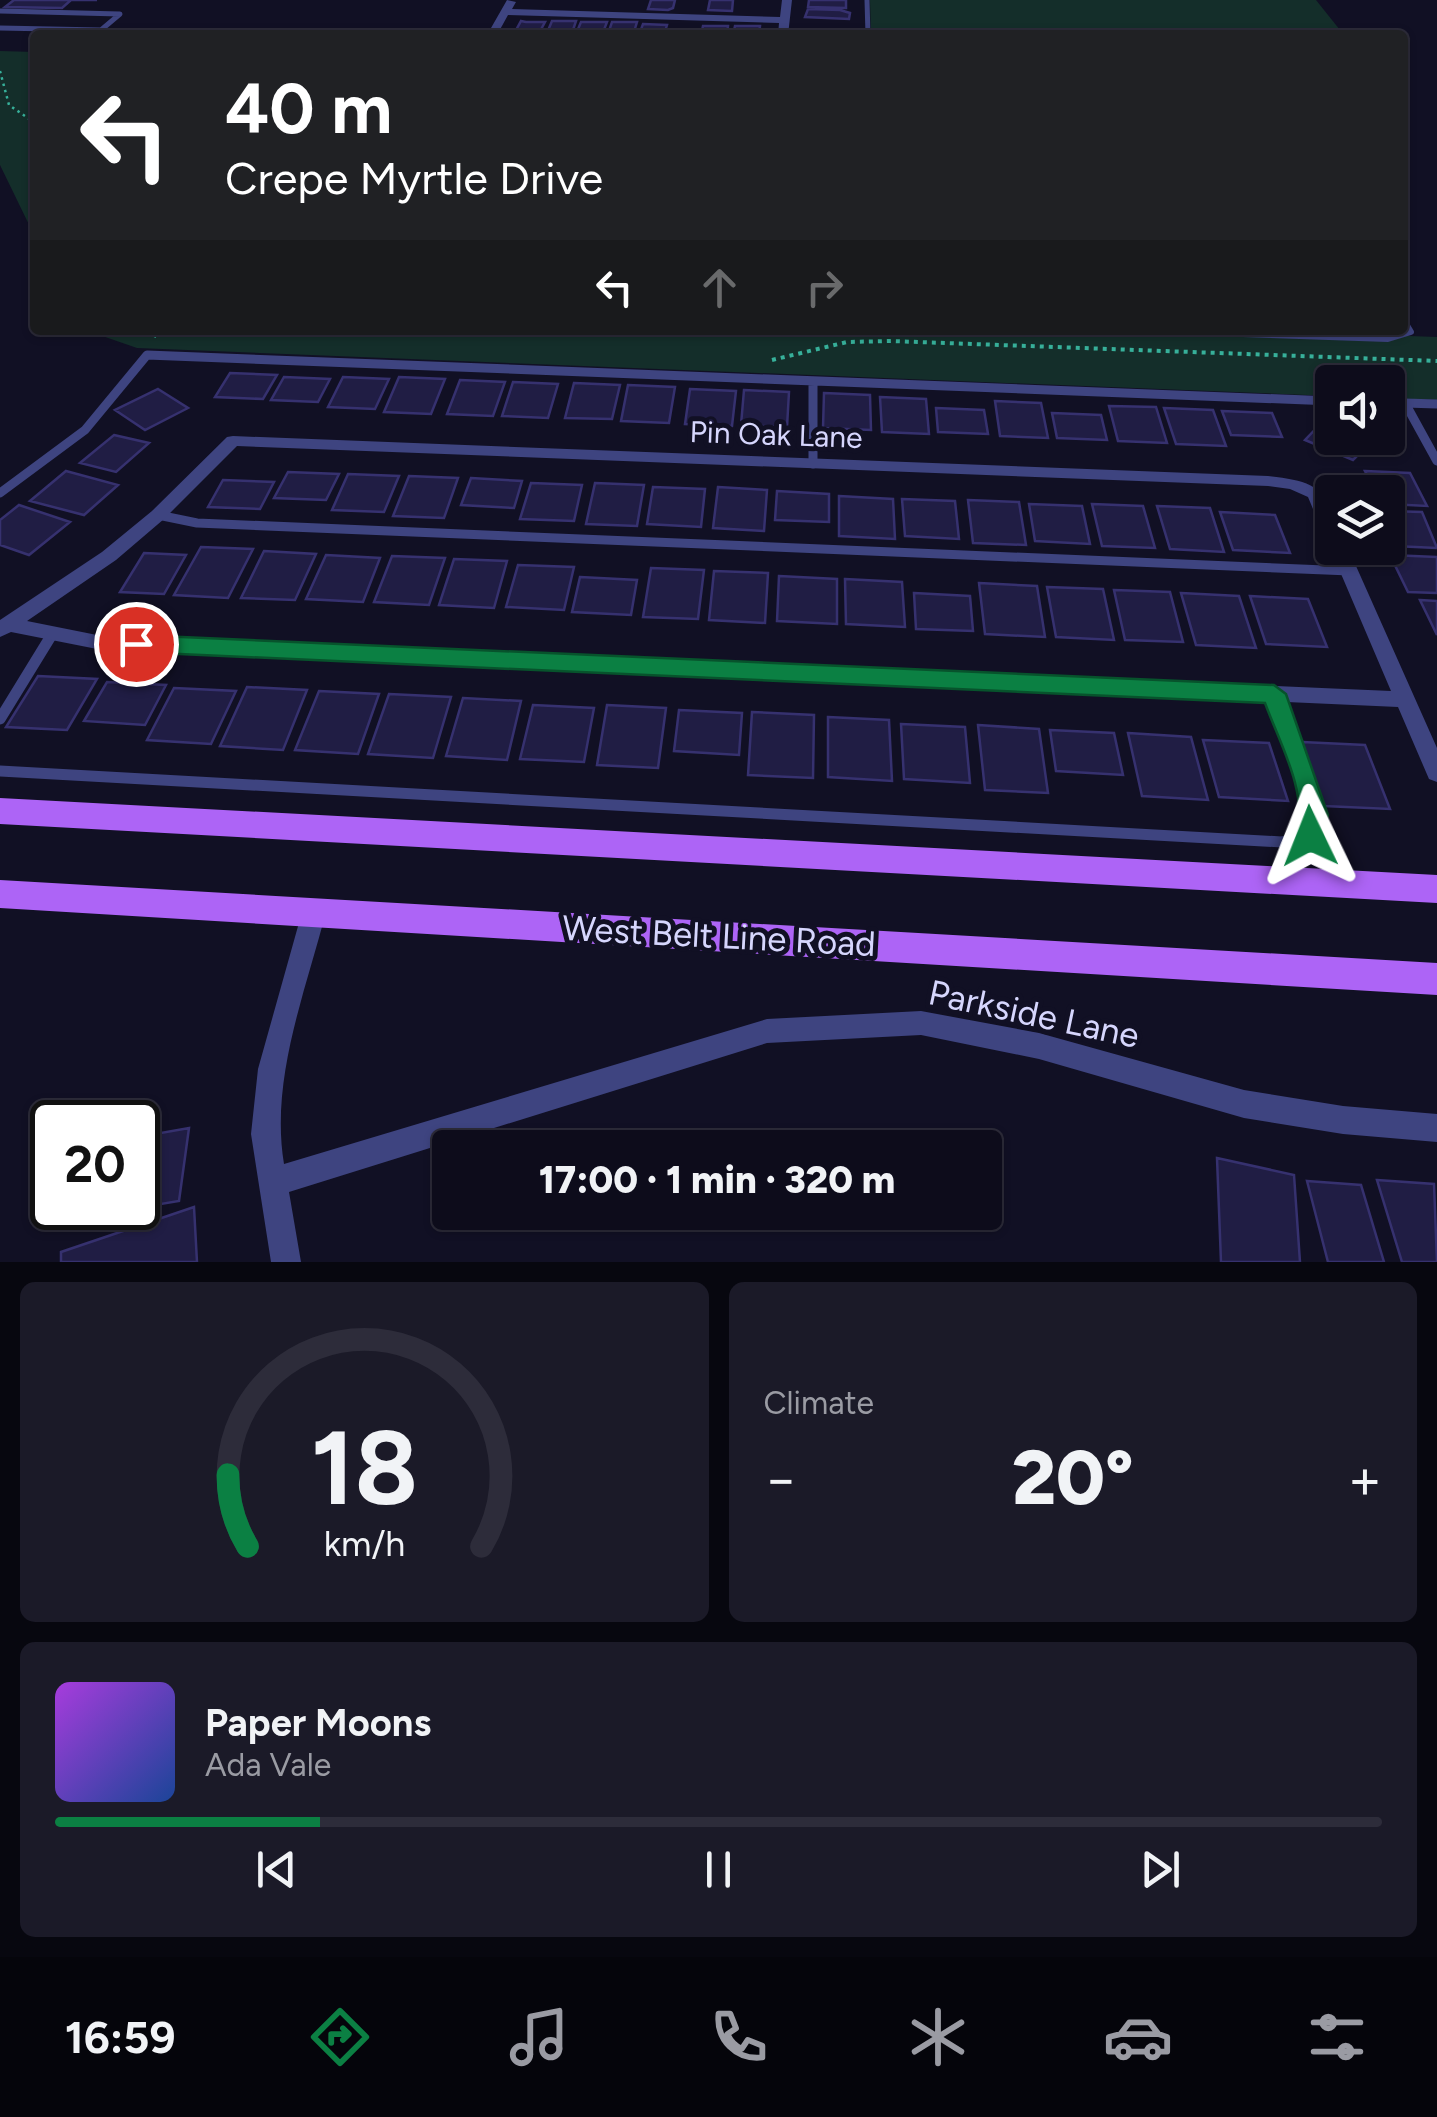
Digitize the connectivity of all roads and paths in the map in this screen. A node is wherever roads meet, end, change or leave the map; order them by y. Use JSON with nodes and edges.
{"nodes":[{"id":1,"x":512,"y":0,"type":"edge"},
{"id":2,"x":788,"y":0,"type":"edge"},
{"id":3,"x":867,"y":0,"type":"edge"},
{"id":4,"x":0,"y":11,"type":"edge"},
{"id":5,"x":505,"y":12,"type":"junction"},
{"id":6,"x":786,"y":20,"type":"junction"},
{"id":7,"x":0,"y":28,"type":"edge"},
{"id":8,"x":495,"y":30,"type":"edge"},
{"id":9,"x":784,"y":30,"type":"edge"},
{"id":10,"x":868,"y":30,"type":"edge"},
{"id":11,"x":0,"y":72,"type":"edge"},
{"id":12,"x":30,"y":119,"type":"edge"},
{"id":13,"x":156,"y":335,"type":"edge"},
{"id":14,"x":1272,"y":335,"type":"edge"},
{"id":15,"x":1401,"y":335,"type":"edge"},
{"id":16,"x":167,"y":340,"type":"dead end"},
{"id":17,"x":1437,"y":361,"type":"edge"},
{"id":18,"x":758,"y":362,"type":"dead end"},
{"id":19,"x":813,"y":381,"type":"junction"},
{"id":20,"x":1315,"y":400,"type":"edge"},
{"id":21,"x":1405,"y":404,"type":"joint"},
{"id":22,"x":1437,"y":404,"type":"edge"},
{"id":23,"x":1437,"y":460,"type":"edge"},
{"id":24,"x":813,"y":464,"type":"junction"},
{"id":25,"x":0,"y":494,"type":"edge"},
{"id":26,"x":1315,"y":494,"type":"edge"},
{"id":27,"x":158,"y":516,"type":"junction"},
{"id":28,"x":1348,"y":565,"type":"edge"},
{"id":29,"x":1350,"y":570,"type":"junction"},
{"id":30,"x":4,"y":628,"type":"edge"},
{"id":31,"x":51,"y":636,"type":"junction"},
{"id":32,"x":1274,"y":694,"type":"junction"},
{"id":33,"x":1407,"y":700,"type":"junction"},
{"id":34,"x":0,"y":719,"type":"edge"},
{"id":35,"x":0,"y":770,"type":"edge"},
{"id":36,"x":1437,"y":771,"type":"edge"},
{"id":37,"x":0,"y":811,"type":"edge"},
{"id":38,"x":1437,"y":890,"type":"edge"},
{"id":39,"x":0,"y":894,"type":"edge"},
{"id":40,"x":314,"y":912,"type":"junction"},
{"id":41,"x":1437,"y":979,"type":"edge"},
{"id":42,"x":1437,"y":1128,"type":"edge"},
{"id":43,"x":273,"y":1182,"type":"junction"},
{"id":44,"x":286,"y":1262,"type":"edge"}],
"edges":[{"from":1,"to":5,"type":"street"},
{"from":2,"to":6,"type":"street"},
{"from":3,"to":10,"type":"lane"},
{"from":4,"to":7,"type":"lane"},
{"from":5,"to":6,"type":"street"},
{"from":5,"to":8,"type":"street"},
{"from":6,"to":9,"type":"street"},
{"from":11,"to":12,"type":"path"},
{"from":13,"to":16,"type":"path"},
{"from":14,"to":15,"type":"lane"},
{"from":17,"to":18,"type":"path"},
{"from":19,"to":20,"type":"lane"},
{"from":19,"to":24,"type":"lane"},
{"from":19,"to":25,"type":"lane"},
{"from":21,"to":22,"type":"lane"},
{"from":21,"to":23,"type":"lane"},
{"from":24,"to":26,"type":"street","name":"Pin Oak Lane"},
{"from":24,"to":27,"type":"street","name":"Pin Oak Lane"},
{"from":27,"to":29,"type":"lane"},
{"from":27,"to":30,"type":"street"},
{"from":28,"to":29,"type":"street"},
{"from":29,"to":33,"type":"street"},
{"from":30,"to":31,"type":"street"},
{"from":31,"to":32,"type":"street"},
{"from":31,"to":34,"type":"lane"},
{"from":32,"to":33,"type":"street"},
{"from":32,"to":35,"type":"lane"},
{"from":33,"to":36,"type":"street"},
{"from":37,"to":38,"type":"main road"},
{"from":39,"to":40,"type":"main road","name":"West Belt Line Road"},
{"from":40,"to":41,"type":"main road","name":"West Belt Line Road"},
{"from":40,"to":43,"type":"street"},
{"from":42,"to":43,"type":"street","name":"Parkside Lane"},
{"from":43,"to":44,"type":"street"}]}
